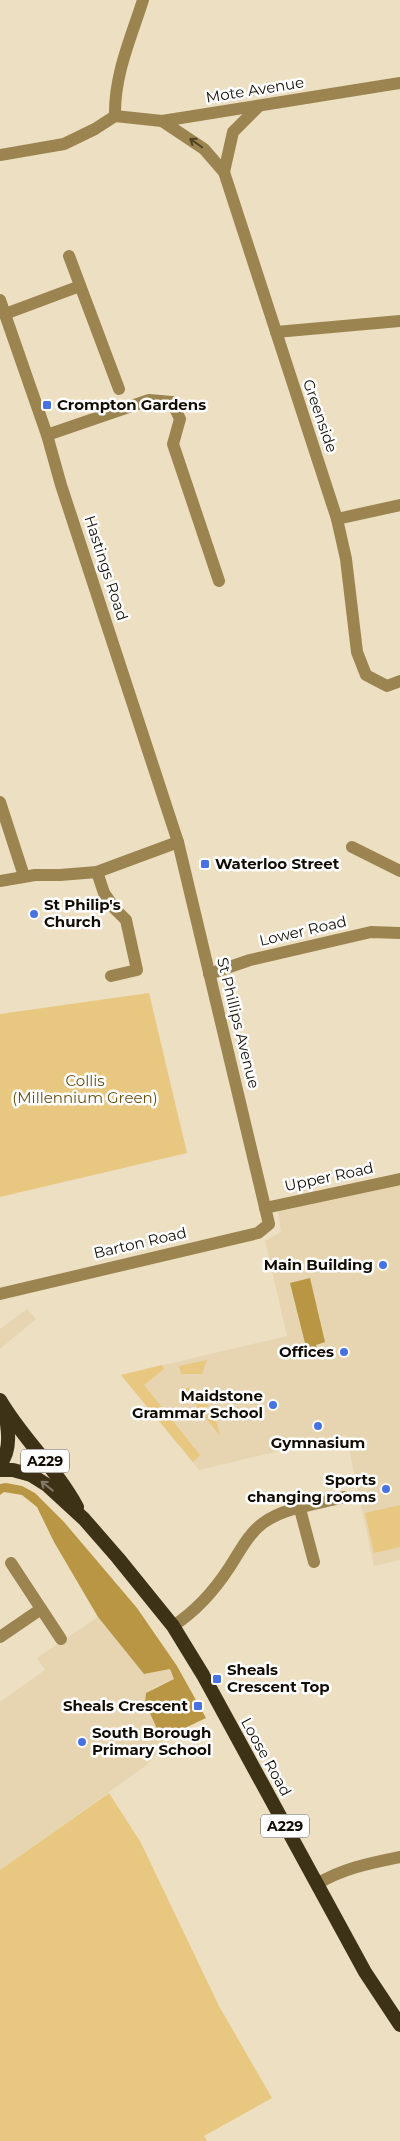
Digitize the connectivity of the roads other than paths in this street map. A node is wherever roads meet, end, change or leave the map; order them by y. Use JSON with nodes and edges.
{"nodes":[{"id":1,"x":143,"y":0,"type":"edge"},
{"id":2,"x":400,"y":83,"type":"edge"},
{"id":3,"x":259,"y":106,"type":"junction"},
{"id":4,"x":115,"y":116,"type":"junction"},
{"id":5,"x":162,"y":121,"type":"junction"},
{"id":6,"x":0,"y":155,"type":"edge"},
{"id":7,"x":224,"y":172,"type":"junction"},
{"id":8,"x":69,"y":256,"type":"dead end"},
{"id":9,"x":80,"y":286,"type":"junction"},
{"id":10,"x":0,"y":300,"type":"edge"},
{"id":11,"x":5,"y":314,"type":"junction"},
{"id":12,"x":400,"y":321,"type":"edge"},
{"id":13,"x":276,"y":332,"type":"junction"},
{"id":14,"x":119,"y":389,"type":"dead end"},
{"id":15,"x":47,"y":435,"type":"junction"},
{"id":16,"x":400,"y":505,"type":"edge"},
{"id":17,"x":337,"y":519,"type":"junction"},
{"id":18,"x":219,"y":581,"type":"dead end"},
{"id":19,"x":400,"y":681,"type":"edge"},
{"id":20,"x":0,"y":802,"type":"edge"},
{"id":21,"x":179,"y":844,"type":"junction"},
{"id":22,"x":352,"y":847,"type":"dead end"},
{"id":23,"x":400,"y":871,"type":"edge"},
{"id":24,"x":96,"y":872,"type":"junction"},
{"id":25,"x":24,"y":876,"type":"junction"},
{"id":26,"x":0,"y":880,"type":"edge"},
{"id":27,"x":399,"y":930,"type":"edge"},
{"id":28,"x":209,"y":974,"type":"junction"},
{"id":29,"x":111,"y":976,"type":"dead end"},
{"id":30,"x":400,"y":1179,"type":"edge"},
{"id":31,"x":266,"y":1208,"type":"junction"},
{"id":32,"x":0,"y":1294,"type":"edge"},
{"id":33,"x":2,"y":1403,"type":"edge"},
{"id":34,"x":0,"y":1464,"type":"edge"},
{"id":35,"x":0,"y":1470,"type":"edge"},
{"id":36,"x":344,"y":1497,"type":"dead end"},
{"id":37,"x":300,"y":1509,"type":"junction"},
{"id":38,"x":84,"y":1519,"type":"junction"},
{"id":39,"x":314,"y":1562,"type":"dead end"},
{"id":40,"x":11,"y":1563,"type":"dead end"},
{"id":41,"x":41,"y":1609,"type":"junction"},
{"id":42,"x":173,"y":1626,"type":"junction"},
{"id":43,"x":0,"y":1637,"type":"edge"},
{"id":44,"x":61,"y":1639,"type":"dead end"},
{"id":45,"x":400,"y":1857,"type":"edge"},
{"id":46,"x":317,"y":1884,"type":"junction"},
{"id":47,"x":400,"y":2025,"type":"edge"}],
"edges":[{"from":1,"to":4,"type":"street"},
{"from":2,"to":3,"type":"street","name":"Mote Avenue"},
{"from":3,"to":5,"type":"street","name":"Mote Avenue"},
{"from":3,"to":7,"type":"street","name":"Greenside"},
{"from":4,"to":5,"type":"street","name":"Mote Avenue"},
{"from":4,"to":6,"type":"street"},
{"from":7,"to":5,"type":"street","name":"Greenside","one_way":true},
{"from":7,"to":13,"type":"street","name":"Greenside"},
{"from":8,"to":9,"type":"street"},
{"from":9,"to":11,"type":"street"},
{"from":9,"to":14,"type":"street"},
{"from":10,"to":11,"type":"street","name":"Hastings Road"},
{"from":11,"to":15,"type":"street","name":"Hastings Road"},
{"from":12,"to":13,"type":"street"},
{"from":13,"to":17,"type":"street","name":"Greenside"},
{"from":15,"to":18,"type":"street"},
{"from":15,"to":21,"type":"street","name":"Hastings Road"},
{"from":16,"to":17,"type":"street"},
{"from":17,"to":19,"type":"street","name":"Greenside"},
{"from":20,"to":25,"type":"street"},
{"from":21,"to":24,"type":"street"},
{"from":21,"to":28,"type":"street","name":"St Phillips Avenue"},
{"from":22,"to":23,"type":"street"},
{"from":24,"to":25,"type":"street"},
{"from":24,"to":29,"type":"street"},
{"from":25,"to":26,"type":"street"},
{"from":27,"to":28,"type":"street","name":"Lower Road"},
{"from":28,"to":31,"type":"street","name":"St Phillips Avenue"},
{"from":30,"to":31,"type":"street","name":"Upper Road"},
{"from":31,"to":32,"type":"street","name":"Barton Road"},
{"from":33,"to":34,"type":"highway","number":"A229"},
{"from":33,"to":38,"type":"highway","name":"Loose Road","number":"A229"},
{"from":38,"to":35,"type":"highway","name":"Loose Road","number":"A229","one_way":true},
{"from":36,"to":37,"type":"street"},
{"from":37,"to":39,"type":"street"},
{"from":37,"to":42,"type":"street"},
{"from":38,"to":42,"type":"highway","name":"Loose Road","number":"A229"},
{"from":40,"to":41,"type":"street"},
{"from":41,"to":43,"type":"street"},
{"from":41,"to":44,"type":"street"},
{"from":42,"to":46,"type":"highway","name":"Loose Road","number":"A229"},
{"from":45,"to":46,"type":"street"},
{"from":46,"to":47,"type":"highway","name":"Loose Road","number":"A229"}]}
